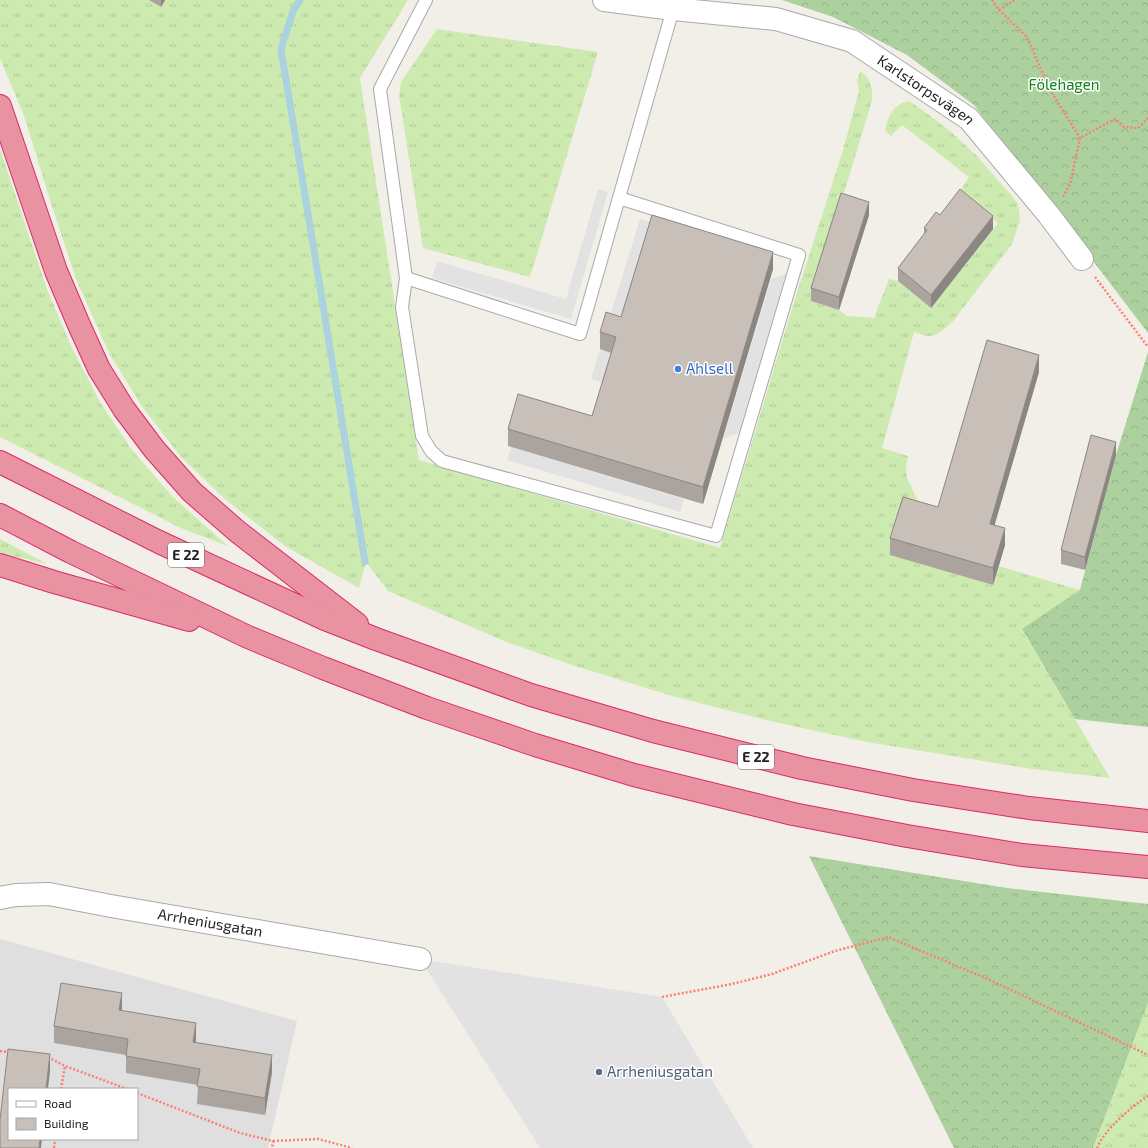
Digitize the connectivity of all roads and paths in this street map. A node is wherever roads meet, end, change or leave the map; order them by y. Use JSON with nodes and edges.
{"nodes":[{"id":1,"x":426,"y":0,"type":"edge"},
{"id":2,"x":604,"y":0,"type":"edge"},
{"id":3,"x":992,"y":0,"type":"edge"},
{"id":4,"x":1015,"y":0,"type":"edge"},
{"id":5,"x":673,"y":9,"type":"junction"},
{"id":6,"x":999,"y":10,"type":"junction"},
{"id":7,"x":0,"y":106,"type":"edge"},
{"id":8,"x":1148,"y":118,"type":"edge"},
{"id":9,"x":1080,"y":138,"type":"junction"},
{"id":10,"x":619,"y":198,"type":"junction"},
{"id":11,"x":1048,"y":214,"type":"junction"},
{"id":12,"x":1082,"y":259,"type":"joint"},
{"id":13,"x":406,"y":278,"type":"junction"},
{"id":14,"x":1148,"y":347,"type":"edge"},
{"id":15,"x":0,"y":462,"type":"edge"},
{"id":16,"x":0,"y":515,"type":"edge"},
{"id":17,"x":0,"y":565,"type":"edge"},
{"id":18,"x":248,"y":637,"type":"junction"},
{"id":19,"x":376,"y":639,"type":"junction"},
{"id":20,"x":1148,"y":821,"type":"edge"},
{"id":21,"x":1148,"y":867,"type":"edge"},
{"id":22,"x":0,"y":898,"type":"edge"},
{"id":23,"x":420,"y":958,"type":"dead end"},
{"id":24,"x":662,"y":996,"type":"dead end"},
{"id":25,"x":0,"y":1051,"type":"edge"},
{"id":26,"x":16,"y":1053,"type":"edge"},
{"id":27,"x":1148,"y":1055,"type":"edge"},
{"id":28,"x":47,"y":1056,"type":"edge"},
{"id":29,"x":65,"y":1066,"type":"junction"},
{"id":30,"x":62,"y":1088,"type":"edge"},
{"id":31,"x":124,"y":1088,"type":"edge"},
{"id":32,"x":138,"y":1093,"type":"edge"},
{"id":33,"x":1148,"y":1096,"type":"edge"},
{"id":34,"x":273,"y":1141,"type":"junction"},
{"id":35,"x":272,"y":1148,"type":"edge"},
{"id":36,"x":352,"y":1148,"type":"edge"},
{"id":37,"x":1097,"y":1148,"type":"edge"}],
"edges":[{"from":1,"to":13,"type":"lane"},
{"from":2,"to":5,"type":"street","name":"Karlstorpsvägen"},
{"from":3,"to":6,"type":"path"},
{"from":4,"to":6,"type":"path"},
{"from":5,"to":10,"type":"lane"},
{"from":5,"to":11,"type":"street","name":"Karlstorpsvägen"},
{"from":6,"to":9,"type":"path"},
{"from":7,"to":19,"type":"highway"},
{"from":8,"to":9,"type":"path"},
{"from":9,"to":11,"type":"path"},
{"from":10,"to":13,"type":"lane"},
{"from":10,"to":13,"type":"lane"},
{"from":11,"to":12,"type":"street","name":"Karlstorpsvägen"},
{"from":12,"to":14,"type":"path"},
{"from":15,"to":19,"type":"highway","number":"E 22"},
{"from":16,"to":18,"type":"highway"},
{"from":17,"to":18,"type":"highway"},
{"from":18,"to":21,"type":"highway"},
{"from":19,"to":20,"type":"highway","number":"E 22"},
{"from":22,"to":23,"type":"street","name":"Arrheniusgatan"},
{"from":24,"to":27,"type":"path"},
{"from":25,"to":26,"type":"path"},
{"from":28,"to":29,"type":"path"},
{"from":29,"to":30,"type":"path"},
{"from":29,"to":31,"type":"path"},
{"from":32,"to":34,"type":"path"},
{"from":33,"to":37,"type":"path"},
{"from":34,"to":35,"type":"path"},
{"from":34,"to":36,"type":"path"}]}
